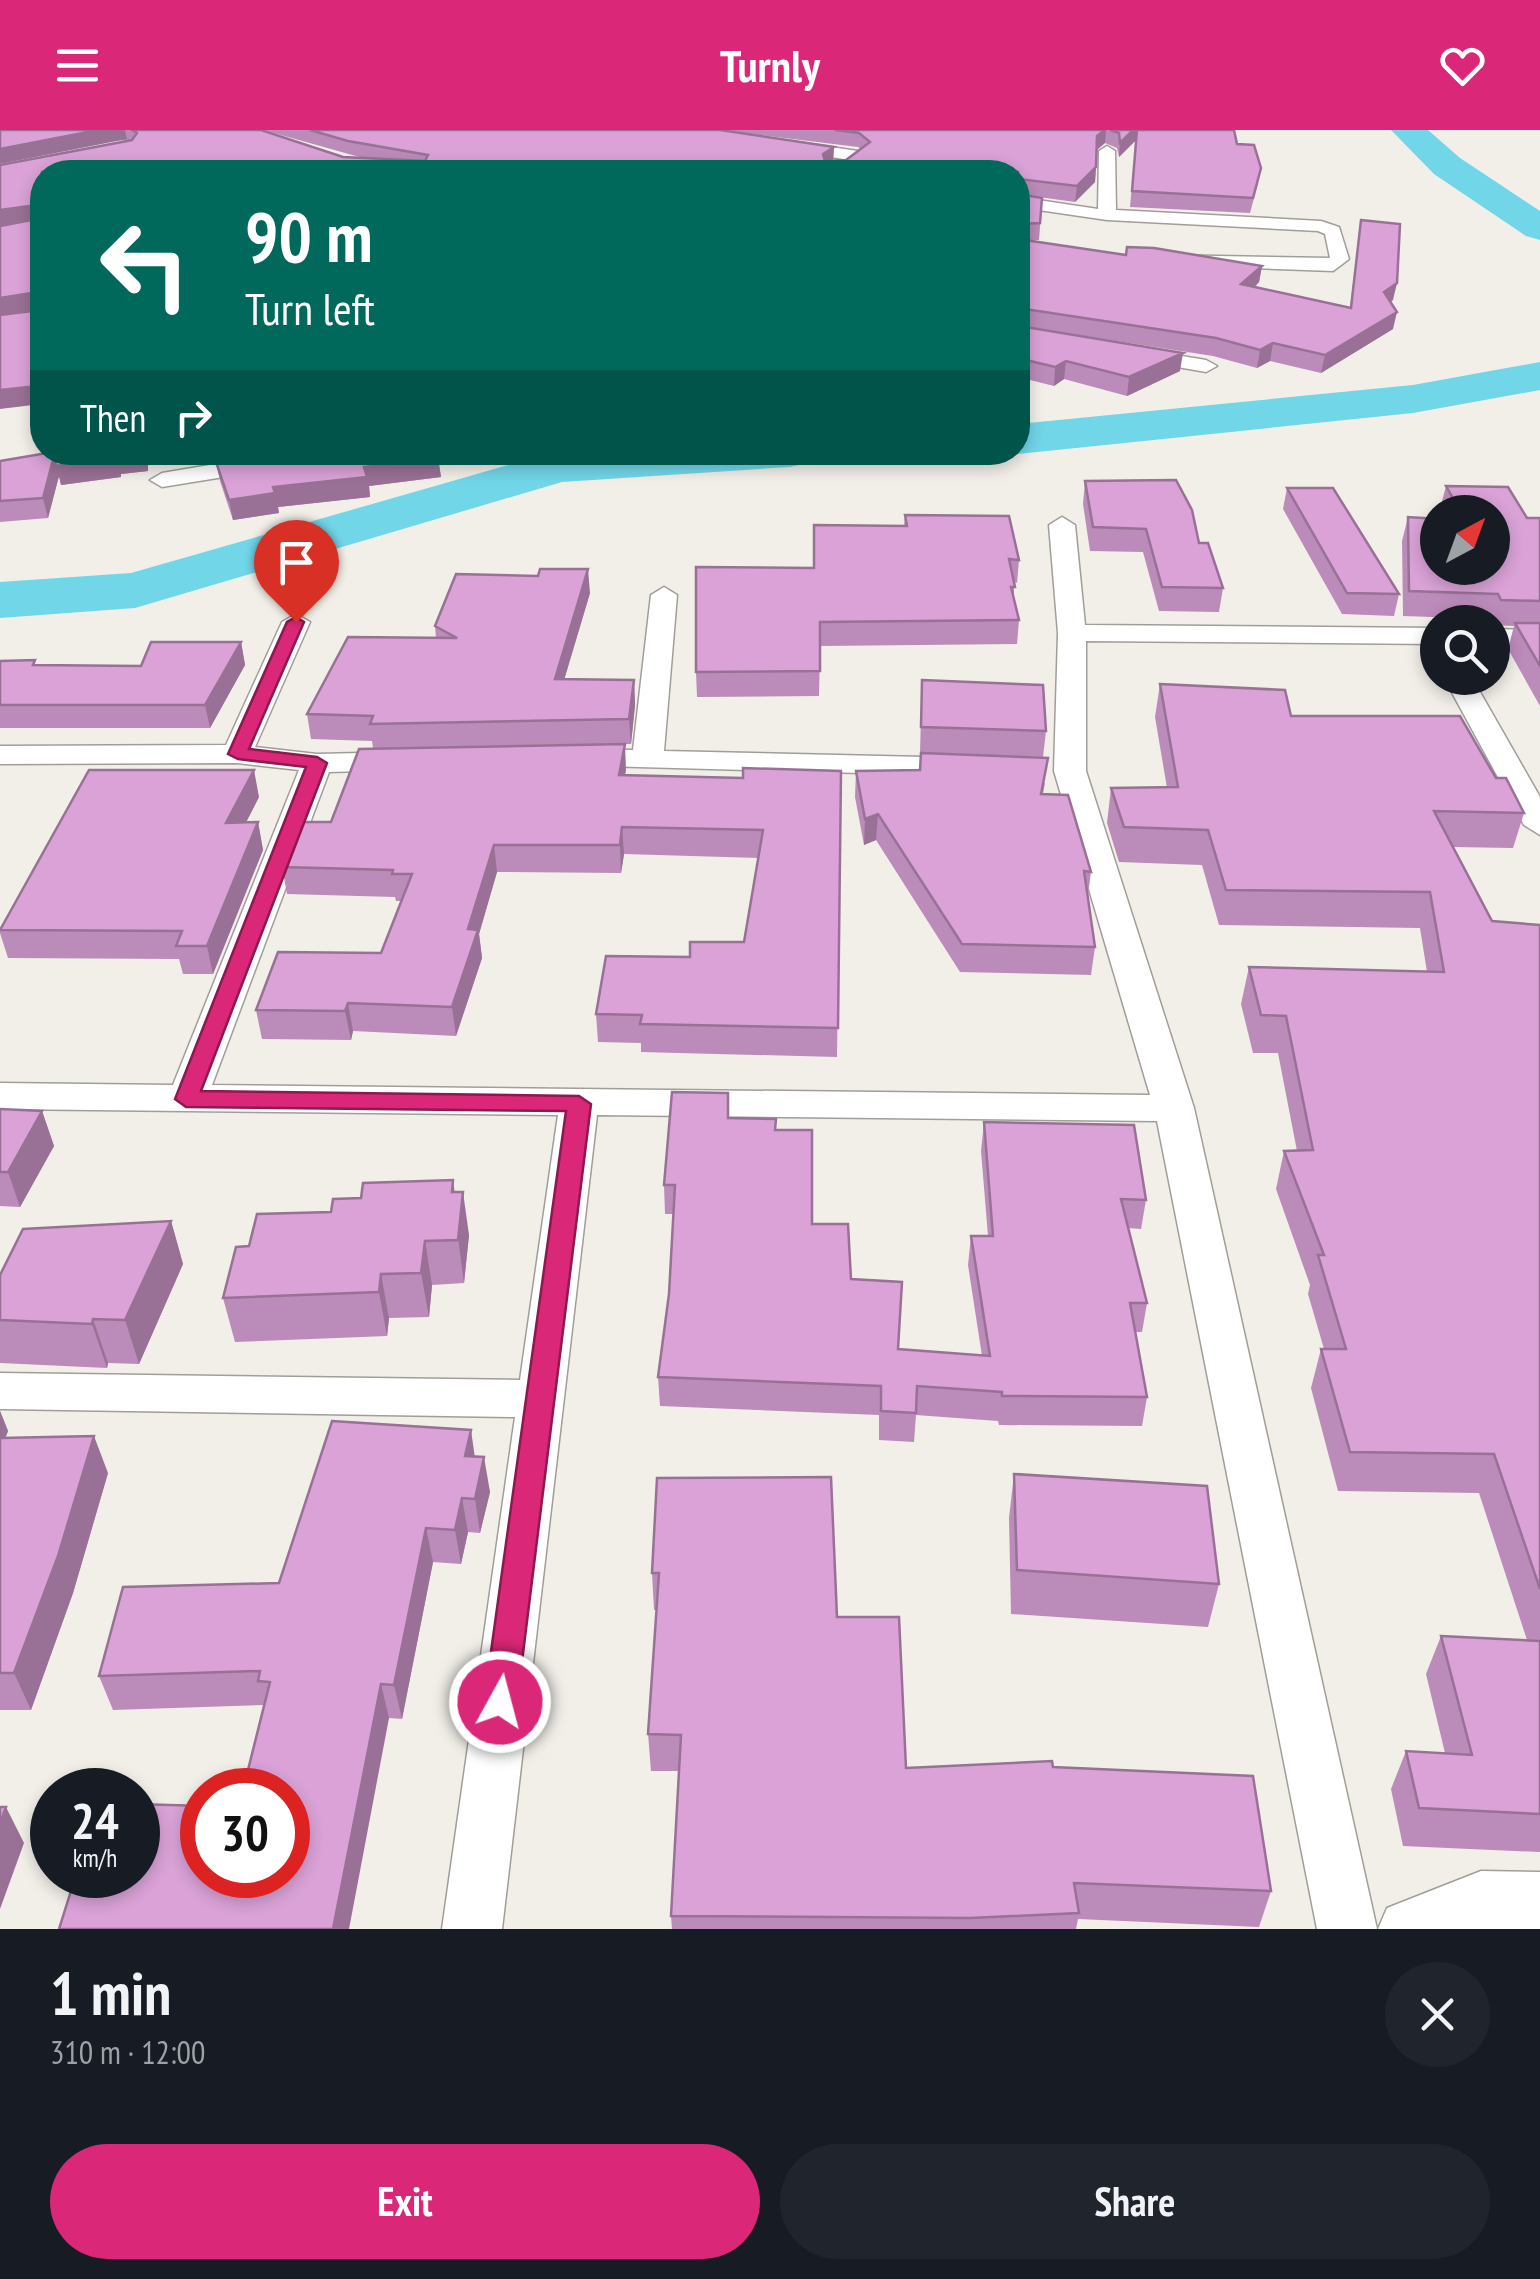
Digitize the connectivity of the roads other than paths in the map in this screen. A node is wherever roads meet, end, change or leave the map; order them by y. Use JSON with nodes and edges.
{"nodes":[{"id":1,"x":760,"y":142,"type":"edge"},
{"id":2,"x":1106,"y":151,"type":"edge"},
{"id":3,"x":852,"y":160,"type":"edge"},
{"id":4,"x":1030,"y":204,"type":"edge"},
{"id":5,"x":1107,"y":215,"type":"junction"},
{"id":6,"x":1154,"y":258,"type":"edge"},
{"id":7,"x":1118,"y":352,"type":"edge"},
{"id":8,"x":1206,"y":366,"type":"dead end"},
{"id":9,"x":255,"y":465,"type":"edge"},
{"id":10,"x":162,"y":480,"type":"dead end"},
{"id":11,"x":1062,"y":526,"type":"dead end"},
{"id":12,"x":664,"y":595,"type":"dead end"},
{"id":13,"x":296,"y":622,"type":"dead end"},
{"id":14,"x":1072,"y":633,"type":"junction"},
{"id":15,"x":1510,"y":637,"type":"edge"},
{"id":16,"x":1420,"y":638,"type":"edge"},
{"id":17,"x":1540,"y":638,"type":"edge"},
{"id":18,"x":1468,"y":695,"type":"edge"},
{"id":19,"x":238,"y":754,"type":"junction"},
{"id":20,"x":0,"y":755,"type":"edge"},
{"id":21,"x":648,"y":756,"type":"junction"},
{"id":22,"x":551,"y":758,"type":"edge"},
{"id":23,"x":434,"y":760,"type":"edge"},
{"id":24,"x":317,"y":763,"type":"junction"},
{"id":25,"x":993,"y":768,"type":"edge"},
{"id":26,"x":1540,"y":824,"type":"edge"},
{"id":27,"x":0,"y":1096,"type":"edge"},
{"id":28,"x":186,"y":1099,"type":"junction"},
{"id":29,"x":579,"y":1104,"type":"junction"},
{"id":30,"x":1174,"y":1108,"type":"junction"},
{"id":31,"x":0,"y":1391,"type":"edge"},
{"id":32,"x":538,"y":1399,"type":"junction"},
{"id":33,"x":1540,"y":1901,"type":"edge"},
{"id":34,"x":472,"y":1929,"type":"edge"},
{"id":35,"x":1346,"y":1929,"type":"edge"},
{"id":36,"x":1408,"y":1929,"type":"edge"}],
"edges":[{"from":1,"to":3,"type":"street"},
{"from":2,"to":5,"type":"street"},
{"from":4,"to":5,"type":"street"},
{"from":5,"to":6,"type":"street"},
{"from":7,"to":8,"type":"street"},
{"from":9,"to":10,"type":"street"},
{"from":11,"to":14,"type":"street"},
{"from":12,"to":21,"type":"street"},
{"from":13,"to":19,"type":"street"},
{"from":14,"to":16,"type":"street"},
{"from":14,"to":30,"type":"street"},
{"from":15,"to":17,"type":"street"},
{"from":18,"to":26,"type":"street"},
{"from":19,"to":20,"type":"street"},
{"from":19,"to":24,"type":"street"},
{"from":21,"to":22,"type":"street"},
{"from":21,"to":25,"type":"street"},
{"from":23,"to":24,"type":"street"},
{"from":24,"to":28,"type":"street"},
{"from":27,"to":28,"type":"street"},
{"from":28,"to":29,"type":"street"},
{"from":29,"to":30,"type":"street"},
{"from":29,"to":32,"type":"street"},
{"from":30,"to":35,"type":"street"},
{"from":31,"to":32,"type":"street"},
{"from":32,"to":34,"type":"street"},
{"from":33,"to":36,"type":"street"}]}
